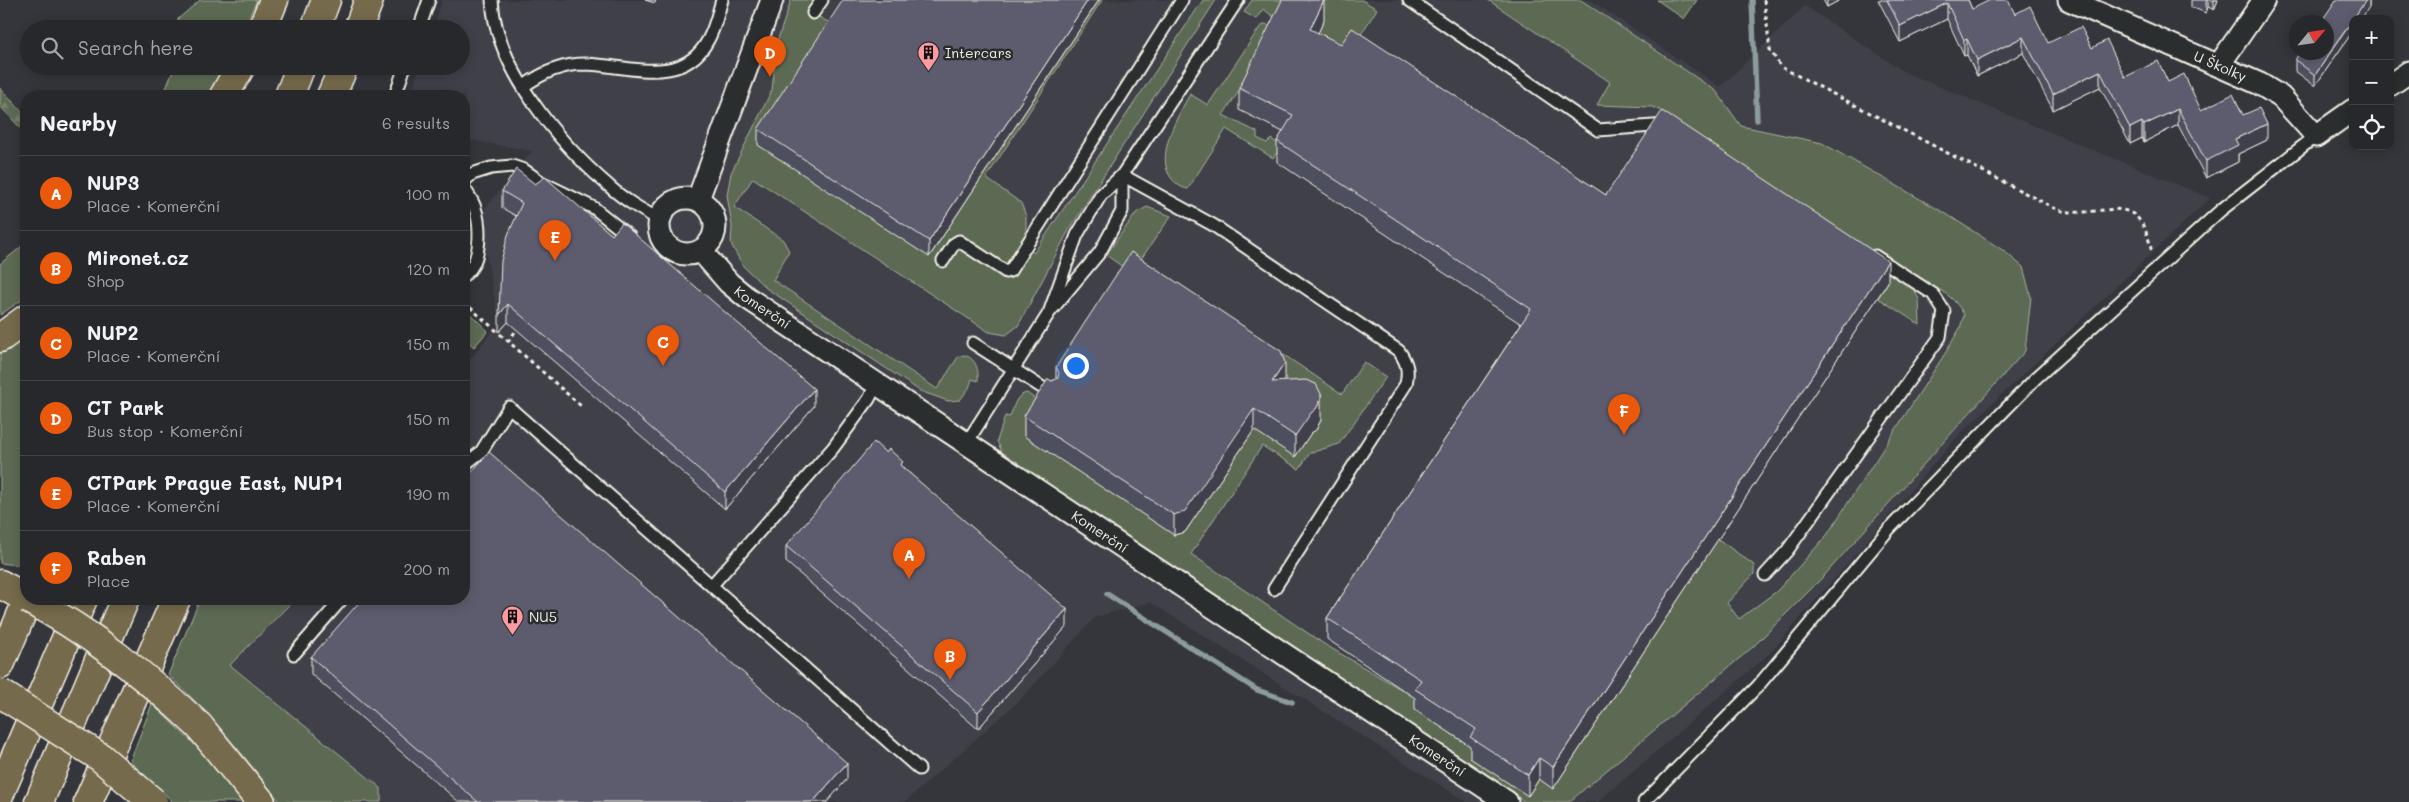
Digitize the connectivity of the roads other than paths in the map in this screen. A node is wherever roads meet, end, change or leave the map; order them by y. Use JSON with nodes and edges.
{"nodes":[{"id":1,"x":274,"y":0,"type":"edge"},
{"id":2,"x":326,"y":0,"type":"edge"},
{"id":3,"x":368,"y":0,"type":"edge"},
{"id":4,"x":429,"y":0,"type":"edge"},
{"id":5,"x":492,"y":0,"type":"edge"},
{"id":6,"x":722,"y":0,"type":"edge"},
{"id":7,"x":772,"y":0,"type":"edge"},
{"id":8,"x":822,"y":0,"type":"edge"},
{"id":9,"x":1182,"y":0,"type":"edge"},
{"id":10,"x":1238,"y":0,"type":"edge"},
{"id":11,"x":1409,"y":0,"type":"edge"},
{"id":12,"x":2069,"y":0,"type":"edge"},
{"id":13,"x":2264,"y":0,"type":"edge"},
{"id":14,"x":813,"y":13,"type":"dead end"},
{"id":15,"x":265,"y":20,"type":"edge"},
{"id":16,"x":318,"y":20,"type":"edge"},
{"id":17,"x":361,"y":20,"type":"edge"},
{"id":18,"x":421,"y":20,"type":"edge"},
{"id":19,"x":2219,"y":65,"type":"junction"},
{"id":20,"x":2409,"y":72,"type":"edge"},
{"id":21,"x":236,"y":75,"type":"edge"},
{"id":22,"x":244,"y":75,"type":"edge"},
{"id":23,"x":297,"y":75,"type":"edge"},
{"id":24,"x":340,"y":75,"type":"edge"},
{"id":25,"x":402,"y":75,"type":"edge"},
{"id":26,"x":2394,"y":82,"type":"edge"},
{"id":27,"x":524,"y":86,"type":"junction"},
{"id":28,"x":227,"y":90,"type":"edge"},
{"id":29,"x":238,"y":90,"type":"edge"},
{"id":30,"x":291,"y":90,"type":"edge"},
{"id":31,"x":334,"y":90,"type":"edge"},
{"id":32,"x":397,"y":90,"type":"edge"},
{"id":33,"x":2349,"y":113,"type":"edge"},
{"id":34,"x":1677,"y":124,"type":"edge"},
{"id":35,"x":2316,"y":136,"type":"junction"},
{"id":36,"x":1122,"y":175,"type":"junction"},
{"id":37,"x":470,"y":176,"type":"edge"},
{"id":38,"x":470,"y":199,"type":"edge"},
{"id":39,"x":698,"y":199,"type":"junction"},
{"id":40,"x":660,"y":220,"type":"junction"},
{"id":41,"x":640,"y":246,"type":"edge"},
{"id":42,"x":1865,"y":249,"type":"edge"},
{"id":43,"x":701,"y":251,"type":"junction"},
{"id":44,"x":943,"y":261,"type":"dead end"},
{"id":45,"x":470,"y":268,"type":"edge"},
{"id":46,"x":1049,"y":312,"type":"junction"},
{"id":47,"x":20,"y":324,"type":"edge"},
{"id":48,"x":0,"y":338,"type":"edge"},
{"id":49,"x":973,"y":343,"type":"dead end"},
{"id":50,"x":1012,"y":369,"type":"junction"},
{"id":51,"x":876,"y":385,"type":"junction"},
{"id":52,"x":1052,"y":394,"type":"edge"},
{"id":53,"x":966,"y":444,"type":"junction"},
{"id":54,"x":470,"y":460,"type":"edge"},
{"id":55,"x":1766,"y":575,"type":"dead end"},
{"id":56,"x":0,"y":584,"type":"edge"},
{"id":57,"x":712,"y":585,"type":"junction"},
{"id":58,"x":1274,"y":589,"type":"dead end"},
{"id":59,"x":20,"y":594,"type":"edge"},
{"id":60,"x":24,"y":605,"type":"edge"},
{"id":61,"x":39,"y":605,"type":"edge"},
{"id":62,"x":80,"y":605,"type":"edge"},
{"id":63,"x":122,"y":605,"type":"edge"},
{"id":64,"x":173,"y":605,"type":"edge"},
{"id":65,"x":177,"y":605,"type":"edge"},
{"id":66,"x":337,"y":605,"type":"edge"},
{"id":67,"x":160,"y":634,"type":"junction"},
{"id":68,"x":294,"y":654,"type":"dead end"},
{"id":69,"x":0,"y":665,"type":"edge"},
{"id":70,"x":0,"y":693,"type":"edge"},
{"id":71,"x":920,"y":769,"type":"dead end"},
{"id":72,"x":0,"y":793,"type":"edge"},
{"id":73,"x":39,"y":802,"type":"edge"},
{"id":74,"x":88,"y":802,"type":"edge"},
{"id":75,"x":153,"y":802,"type":"edge"},
{"id":76,"x":261,"y":802,"type":"edge"},
{"id":77,"x":1506,"y":802,"type":"edge"},
{"id":78,"x":1644,"y":802,"type":"edge"}],
"edges":[{"from":1,"to":15,"type":"highway"},
{"from":2,"to":16,"type":"highway"},
{"from":3,"to":17,"type":"highway"},
{"from":4,"to":18,"type":"lane"},
{"from":5,"to":27,"type":"lane"},
{"from":6,"to":27,"type":"lane"},
{"from":7,"to":39,"type":"street"},
{"from":8,"to":14,"type":"lane"},
{"from":9,"to":44,"type":"lane"},
{"from":10,"to":36,"type":"lane"},
{"from":11,"to":34,"type":"lane"},
{"from":12,"to":19,"type":"street","name":"U Školky"},
{"from":13,"to":19,"type":"street"},
{"from":19,"to":35,"type":"street","name":"U Školky"},
{"from":20,"to":26,"type":"street"},
{"from":21,"to":28,"type":"highway"},
{"from":22,"to":29,"type":"highway"},
{"from":23,"to":30,"type":"highway"},
{"from":24,"to":31,"type":"highway"},
{"from":25,"to":32,"type":"lane"},
{"from":27,"to":40,"type":"lane"},
{"from":33,"to":35,"type":"street"},
{"from":35,"to":78,"type":"lane"},
{"from":36,"to":46,"type":"lane"},
{"from":36,"to":46,"type":"lane"},
{"from":36,"to":58,"type":"lane"},
{"from":37,"to":41,"type":"lane"},
{"from":38,"to":45,"type":"lane"},
{"from":39,"to":40,"type":"street"},
{"from":39,"to":43,"type":"street"},
{"from":40,"to":43,"type":"street"},
{"from":42,"to":55,"type":"lane"},
{"from":43,"to":51,"type":"street","name":"Komerční"},
{"from":46,"to":50,"type":"lane"},
{"from":47,"to":48,"type":"highway"},
{"from":49,"to":50,"type":"lane"},
{"from":50,"to":52,"type":"lane"},
{"from":50,"to":53,"type":"lane"},
{"from":51,"to":53,"type":"street","name":"Komerční"},
{"from":51,"to":57,"type":"lane"},
{"from":53,"to":77,"type":"street","name":"Komerční"},
{"from":54,"to":57,"type":"lane"},
{"from":56,"to":59,"type":"highway"},
{"from":57,"to":71,"type":"lane"},
{"from":60,"to":69,"type":"highway"},
{"from":61,"to":76,"type":"highway","bridge":true},
{"from":62,"to":72,"type":"highway"},
{"from":63,"to":73,"type":"highway"},
{"from":64,"to":67,"type":"highway"},
{"from":65,"to":67,"type":"lane"},
{"from":66,"to":68,"type":"lane"},
{"from":67,"to":74,"type":"highway"},
{"from":70,"to":75,"type":"highway","bridge":true}]}
